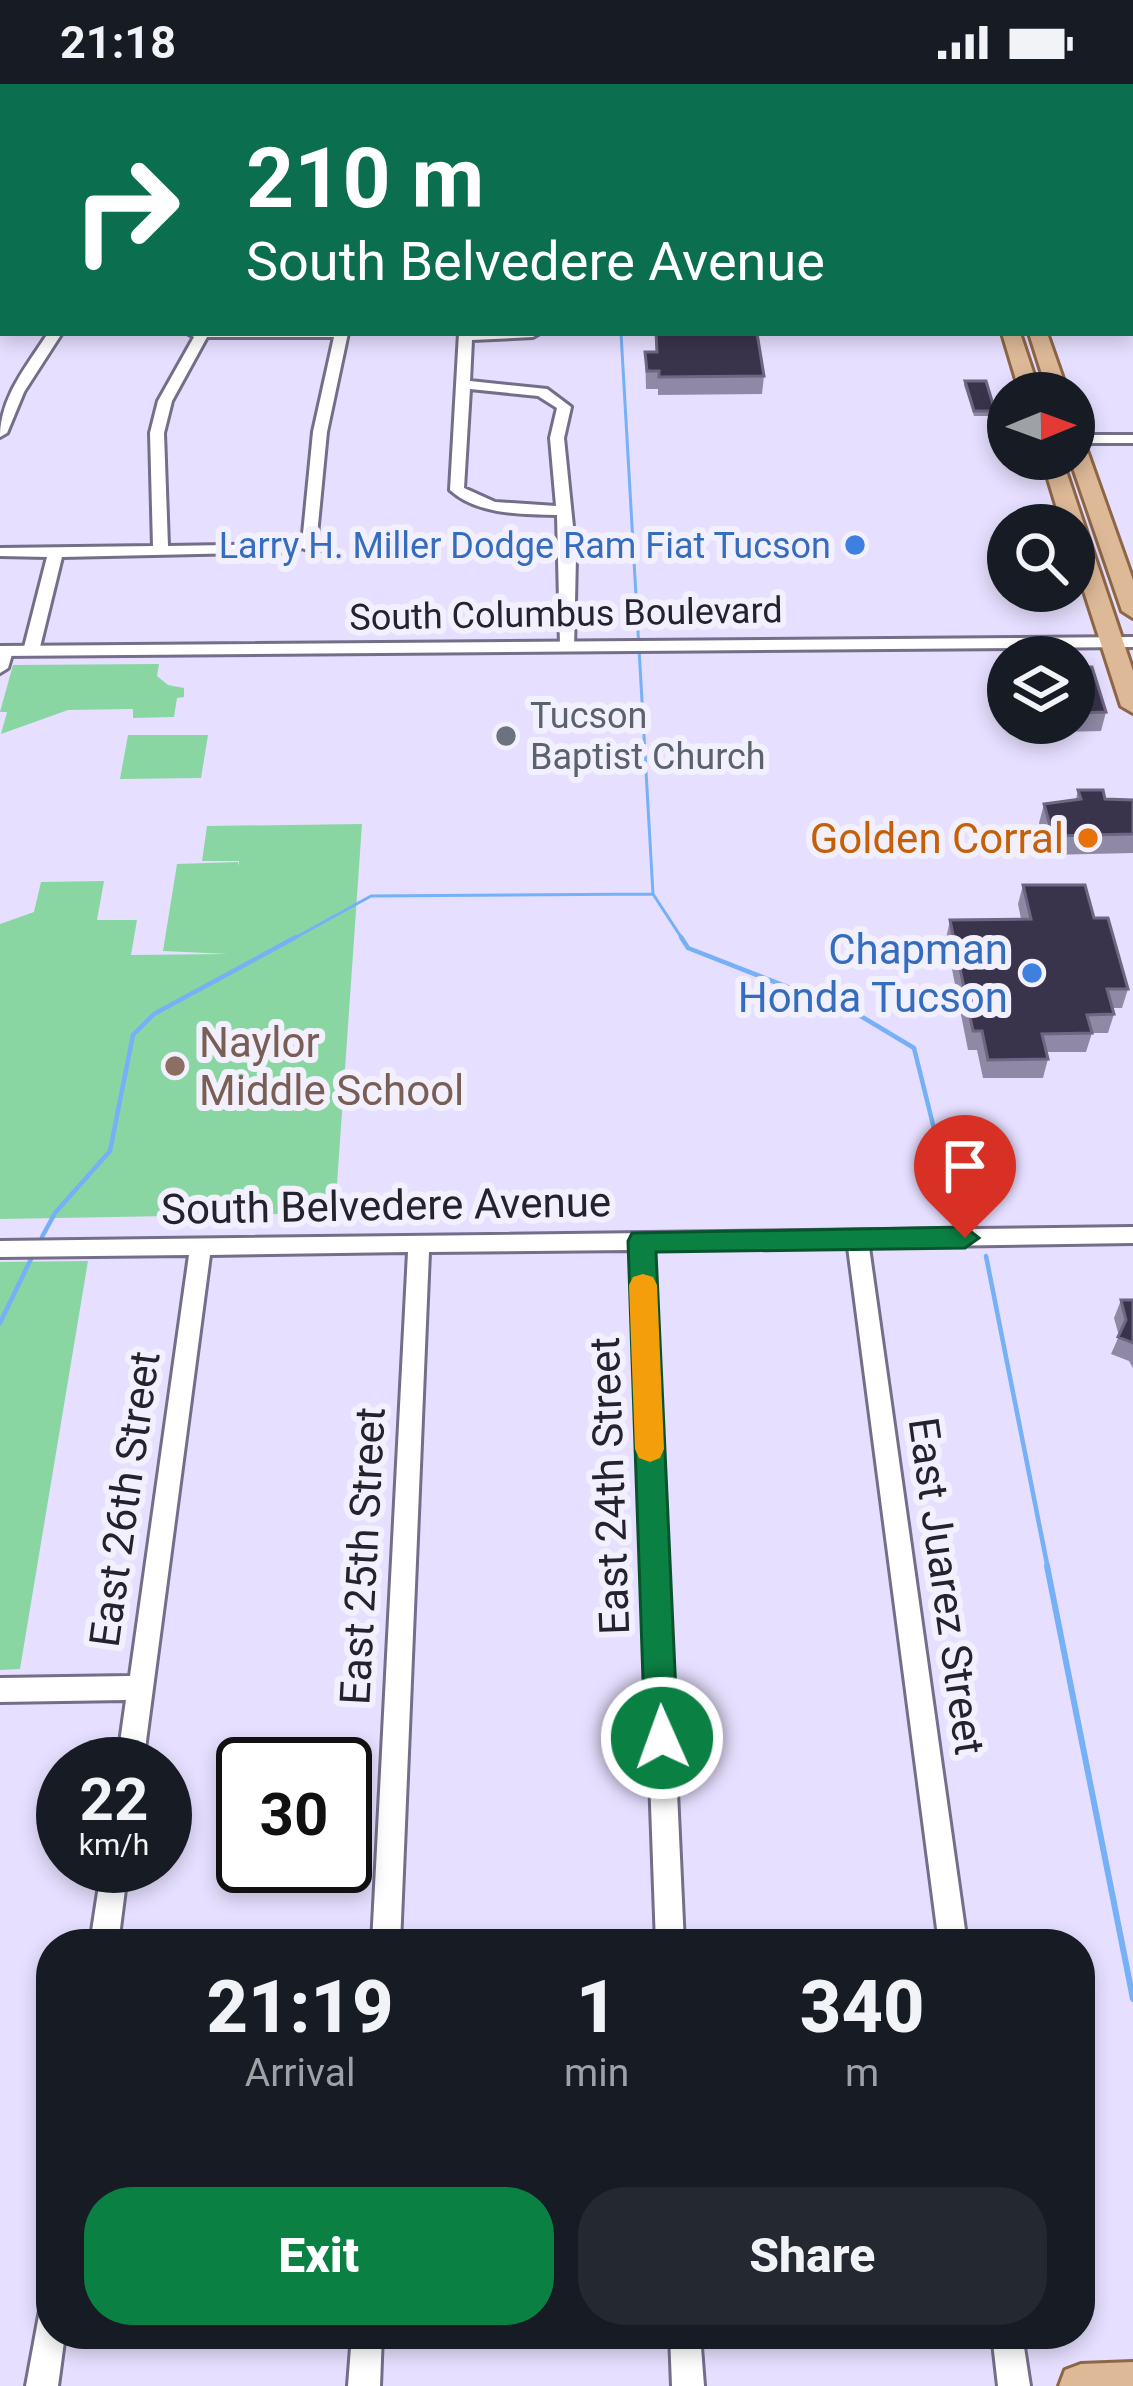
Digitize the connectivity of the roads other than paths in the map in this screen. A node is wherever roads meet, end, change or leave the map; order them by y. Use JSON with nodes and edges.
{"nodes":[{"id":1,"x":54,"y":336,"type":"edge"},
{"id":2,"x":197,"y":336,"type":"edge"},
{"id":3,"x":340,"y":336,"type":"edge"},
{"id":4,"x":466,"y":336,"type":"edge"},
{"id":5,"x":1012,"y":336,"type":"edge"},
{"id":6,"x":1039,"y":336,"type":"edge"},
{"id":7,"x":1023,"y":372,"type":"edge"},
{"id":8,"x":1051,"y":372,"type":"edge"},
{"id":9,"x":465,"y":386,"type":"junction"},
{"id":10,"x":0,"y":433,"type":"edge"},
{"id":11,"x":1133,"y":440,"type":"edge"},
{"id":12,"x":1095,"y":441,"type":"edge"},
{"id":13,"x":1088,"y":480,"type":"edge"},
{"id":14,"x":565,"y":511,"type":"junction"},
{"id":15,"x":160,"y":551,"type":"junction"},
{"id":16,"x":0,"y":553,"type":"edge"},
{"id":17,"x":56,"y":553,"type":"junction"},
{"id":18,"x":1095,"y":576,"type":"edge"},
{"id":19,"x":1133,"y":611,"type":"edge"},
{"id":20,"x":1123,"y":642,"type":"edge"},
{"id":21,"x":572,"y":646,"type":"junction"},
{"id":22,"x":31,"y":651,"type":"junction"},
{"id":23,"x":2,"y":657,"type":"edge"},
{"id":24,"x":1133,"y":706,"type":"edge"},
{"id":25,"x":1133,"y":1235,"type":"edge"},
{"id":26,"x":857,"y":1238,"type":"junction"},
{"id":27,"x":641,"y":1241,"type":"junction"},
{"id":28,"x":419,"y":1244,"type":"junction"},
{"id":29,"x":201,"y":1246,"type":"junction"},
{"id":30,"x":0,"y":1249,"type":"edge"},
{"id":31,"x":141,"y":1688,"type":"junction"},
{"id":32,"x":0,"y":1690,"type":"edge"},
{"id":33,"x":134,"y":1737,"type":"edge"},
{"id":34,"x":112,"y":1893,"type":"edge"},
{"id":35,"x":106,"y":1929,"type":"edge"},
{"id":36,"x":387,"y":1929,"type":"edge"},
{"id":37,"x":669,"y":1929,"type":"edge"},
{"id":38,"x":951,"y":1929,"type":"edge"},
{"id":39,"x":47,"y":2349,"type":"edge"},
{"id":40,"x":366,"y":2349,"type":"edge"},
{"id":41,"x":687,"y":2349,"type":"edge"},
{"id":42,"x":1009,"y":2349,"type":"edge"},
{"id":43,"x":1133,"y":2384,"type":"edge"},
{"id":44,"x":42,"y":2386,"type":"edge"},
{"id":45,"x":364,"y":2386,"type":"edge"},
{"id":46,"x":688,"y":2386,"type":"edge"},
{"id":47,"x":1014,"y":2386,"type":"edge"},
{"id":48,"x":1081,"y":2386,"type":"edge"}],
"edges":[{"from":1,"to":10,"type":"street"},
{"from":2,"to":15,"type":"street"},
{"from":3,"to":15,"type":"street"},
{"from":4,"to":9,"type":"street"},
{"from":5,"to":7,"type":"main road"},
{"from":6,"to":8,"type":"main road"},
{"from":9,"to":14,"type":"street"},
{"from":9,"to":14,"type":"street"},
{"from":11,"to":12,"type":"street"},
{"from":13,"to":19,"type":"main road"},
{"from":14,"to":21,"type":"street"},
{"from":15,"to":17,"type":"street"},
{"from":16,"to":17,"type":"street"},
{"from":17,"to":22,"type":"street"},
{"from":18,"to":20,"type":"main road"},
{"from":20,"to":21,"type":"street","name":"South Columbus Boulevard"},
{"from":20,"to":24,"type":"main road"},
{"from":21,"to":22,"type":"street","name":"South Columbus Boulevard"},
{"from":22,"to":23,"type":"street","name":"South Columbus Boulevard"},
{"from":25,"to":26,"type":"street","name":"South Belvedere Avenue"},
{"from":26,"to":27,"type":"street","name":"South Belvedere Avenue"},
{"from":26,"to":38,"type":"street","name":"East Juarez Street"},
{"from":27,"to":28,"type":"street","name":"South Belvedere Avenue"},
{"from":27,"to":37,"type":"street","name":"East 24th Street"},
{"from":28,"to":29,"type":"street","name":"South Belvedere Avenue"},
{"from":28,"to":36,"type":"street","name":"East 25th Street"},
{"from":29,"to":30,"type":"street","name":"South Belvedere Avenue"},
{"from":29,"to":31,"type":"street","name":"East 26th Street"},
{"from":31,"to":32,"type":"street"},
{"from":31,"to":33,"type":"street","name":"East 26th Street"},
{"from":34,"to":35,"type":"street"},
{"from":39,"to":44,"type":"street"},
{"from":40,"to":45,"type":"street"},
{"from":41,"to":46,"type":"street"},
{"from":42,"to":47,"type":"street"},
{"from":43,"to":48,"type":"main road"}]}
